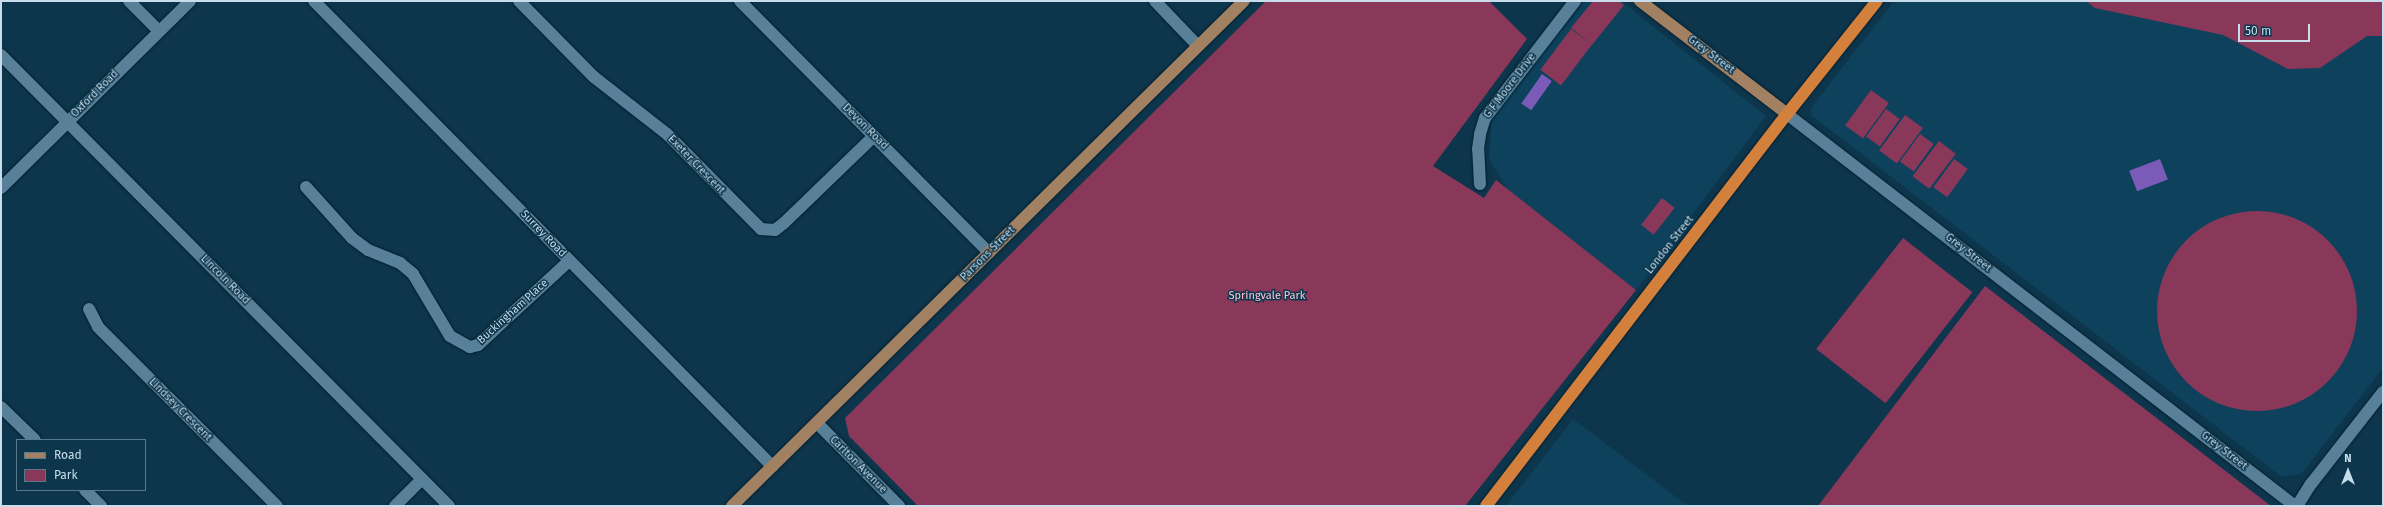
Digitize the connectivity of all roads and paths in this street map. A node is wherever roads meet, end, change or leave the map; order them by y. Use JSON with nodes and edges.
{"nodes":[{"id":1,"x":129,"y":1,"type":"edge"},
{"id":2,"x":190,"y":1,"type":"edge"},
{"id":3,"x":314,"y":1,"type":"edge"},
{"id":4,"x":519,"y":1,"type":"edge"},
{"id":5,"x":740,"y":1,"type":"edge"},
{"id":6,"x":1154,"y":1,"type":"edge"},
{"id":7,"x":1244,"y":1,"type":"edge"},
{"id":8,"x":1575,"y":1,"type":"edge"},
{"id":9,"x":1640,"y":1,"type":"edge"},
{"id":10,"x":1876,"y":1,"type":"edge"},
{"id":11,"x":159,"y":31,"type":"junction"},
{"id":12,"x":1198,"y":46,"type":"junction"},
{"id":13,"x":1,"y":55,"type":"edge"},
{"id":14,"x":1787,"y":114,"type":"junction"},
{"id":15,"x":67,"y":122,"type":"junction"},
{"id":16,"x":874,"y":136,"type":"junction"},
{"id":17,"x":1480,"y":184,"type":"dead end"},
{"id":18,"x":306,"y":187,"type":"dead end"},
{"id":19,"x":1,"y":188,"type":"edge"},
{"id":20,"x":989,"y":253,"type":"junction"},
{"id":21,"x":569,"y":261,"type":"junction"},
{"id":22,"x":89,"y":309,"type":"dead end"},
{"id":23,"x":2383,"y":392,"type":"edge"},
{"id":24,"x":1,"y":407,"type":"edge"},
{"id":25,"x":817,"y":423,"type":"junction"},
{"id":26,"x":34,"y":439,"type":"edge"},
{"id":27,"x":772,"y":466,"type":"junction"},
{"id":28,"x":422,"y":479,"type":"junction"},
{"id":29,"x":86,"y":491,"type":"edge"},
{"id":30,"x":101,"y":506,"type":"edge"},
{"id":31,"x":277,"y":506,"type":"edge"},
{"id":32,"x":395,"y":506,"type":"edge"},
{"id":33,"x":449,"y":506,"type":"edge"},
{"id":34,"x":732,"y":506,"type":"edge"},
{"id":35,"x":899,"y":506,"type":"edge"},
{"id":36,"x":1486,"y":506,"type":"edge"},
{"id":37,"x":2296,"y":506,"type":"edge"}],
"edges":[{"from":1,"to":11,"type":"street"},
{"from":2,"to":11,"type":"street","name":"Oxford Road"},
{"from":3,"to":21,"type":"street","name":"Surrey Road"},
{"from":4,"to":16,"type":"street","name":"Exeter Crescent"},
{"from":5,"to":16,"type":"street","name":"Devon Road"},
{"from":6,"to":12,"type":"street"},
{"from":7,"to":12,"type":"main road","name":"Parsons Street"},
{"from":8,"to":17,"type":"street","name":"G F Moore Drive"},
{"from":9,"to":14,"type":"main road","name":"Grey Street"},
{"from":10,"to":14,"type":"highway","name":"London Street"},
{"from":11,"to":15,"type":"street","name":"Oxford Road"},
{"from":12,"to":20,"type":"main road","name":"Parsons Street"},
{"from":13,"to":15,"type":"street","name":"Lincoln Road"},
{"from":14,"to":36,"type":"highway","name":"London Street"},
{"from":14,"to":37,"type":"street","name":"Grey Street"},
{"from":15,"to":19,"type":"street","name":"Oxford Road"},
{"from":15,"to":28,"type":"street","name":"Lincoln Road"},
{"from":16,"to":20,"type":"street","name":"Devon Road"},
{"from":18,"to":21,"type":"street","name":"Buckingham Place"},
{"from":20,"to":25,"type":"main road","name":"Parsons Street"},
{"from":21,"to":27,"type":"street","name":"Surrey Road"},
{"from":22,"to":31,"type":"street","name":"Lindsey Crescent"},
{"from":23,"to":37,"type":"street"},
{"from":24,"to":26,"type":"street"},
{"from":25,"to":27,"type":"main road","name":"Parsons Street"},
{"from":25,"to":35,"type":"street","name":"Carlton Avenue"},
{"from":27,"to":34,"type":"main road","name":"Parsons Street"},
{"from":28,"to":32,"type":"street"},
{"from":28,"to":33,"type":"street","name":"Lincoln Road"},
{"from":29,"to":30,"type":"street"}]}
